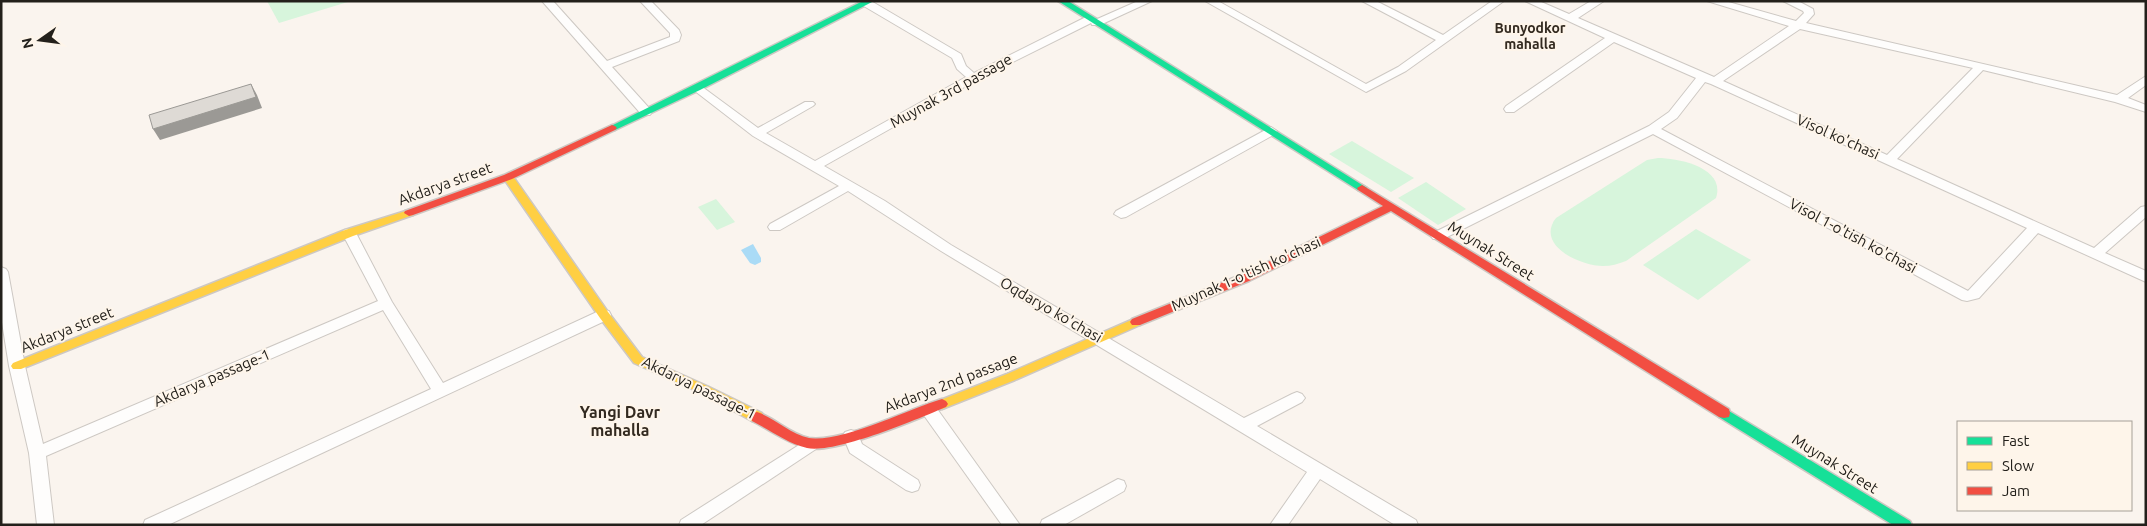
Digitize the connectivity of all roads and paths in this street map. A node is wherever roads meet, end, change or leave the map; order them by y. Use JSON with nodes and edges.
{"nodes":[{"id":1,"x":547,"y":1,"type":"edge"},
{"id":2,"x":646,"y":1,"type":"edge"},
{"id":3,"x":1062,"y":1,"type":"edge"},
{"id":4,"x":1147,"y":1,"type":"edge"},
{"id":5,"x":1210,"y":1,"type":"edge"},
{"id":6,"x":1367,"y":1,"type":"edge"},
{"id":7,"x":1499,"y":1,"type":"edge"},
{"id":8,"x":1530,"y":1,"type":"edge"},
{"id":9,"x":1599,"y":1,"type":"edge"},
{"id":10,"x":1712,"y":1,"type":"edge"},
{"id":11,"x":1788,"y":1,"type":"edge"},
{"id":12,"x":868,"y":2,"type":"edge"},
{"id":13,"x":1570,"y":18,"type":"junction"},
{"id":14,"x":1094,"y":21,"type":"junction"},
{"id":15,"x":1798,"y":25,"type":"junction"},
{"id":16,"x":1613,"y":37,"type":"junction"},
{"id":17,"x":1445,"y":40,"type":"junction"},
{"id":18,"x":604,"y":66,"type":"junction"},
{"id":19,"x":1981,"y":66,"type":"junction"},
{"id":20,"x":973,"y":78,"type":"junction"},
{"id":21,"x":1709,"y":79,"type":"junction"},
{"id":22,"x":2146,"y":80,"type":"edge"},
{"id":23,"x":697,"y":88,"type":"junction"},
{"id":24,"x":2119,"y":99,"type":"junction"},
{"id":25,"x":809,"y":104,"type":"dead end"},
{"id":26,"x":1510,"y":109,"type":"dead end"},
{"id":27,"x":2146,"y":109,"type":"edge"},
{"id":28,"x":646,"y":112,"type":"junction"},
{"id":29,"x":1653,"y":129,"type":"junction"},
{"id":30,"x":1270,"y":131,"type":"junction"},
{"id":31,"x":757,"y":133,"type":"junction"},
{"id":32,"x":1889,"y":160,"type":"junction"},
{"id":33,"x":814,"y":167,"type":"junction"},
{"id":34,"x":508,"y":177,"type":"junction"},
{"id":35,"x":848,"y":186,"type":"junction"},
{"id":36,"x":1391,"y":206,"type":"junction"},
{"id":37,"x":2146,"y":210,"type":"edge"},
{"id":38,"x":1120,"y":214,"type":"dead end"},
{"id":39,"x":775,"y":227,"type":"dead end"},
{"id":40,"x":2036,"y":227,"type":"junction"},
{"id":41,"x":349,"y":233,"type":"junction"},
{"id":42,"x":1438,"y":236,"type":"junction"},
{"id":43,"x":2095,"y":254,"type":"junction"},
{"id":44,"x":1,"y":272,"type":"edge"},
{"id":45,"x":2146,"y":277,"type":"edge"},
{"id":46,"x":386,"y":303,"type":"junction"},
{"id":47,"x":604,"y":315,"type":"junction"},
{"id":48,"x":1099,"y":337,"type":"junction"},
{"id":49,"x":17,"y":366,"type":"junction"},
{"id":50,"x":440,"y":391,"type":"junction"},
{"id":51,"x":1297,"y":398,"type":"dead end"},
{"id":52,"x":928,"y":410,"type":"junction"},
{"id":53,"x":1244,"y":424,"type":"junction"},
{"id":54,"x":851,"y":436,"type":"junction"},
{"id":55,"x":810,"y":444,"type":"junction"},
{"id":56,"x":37,"y":453,"type":"junction"},
{"id":57,"x":1318,"y":470,"type":"junction"},
{"id":58,"x":912,"y":485,"type":"dead end"},
{"id":59,"x":1118,"y":486,"type":"dead end"},
{"id":60,"x":46,"y":525,"type":"edge"},
{"id":61,"x":151,"y":525,"type":"edge"},
{"id":62,"x":687,"y":525,"type":"edge"},
{"id":63,"x":1012,"y":525,"type":"edge"},
{"id":64,"x":1048,"y":525,"type":"edge"},
{"id":65,"x":1278,"y":525,"type":"edge"},
{"id":66,"x":1410,"y":525,"type":"edge"},
{"id":67,"x":1905,"y":525,"type":"edge"}],
"edges":[{"from":1,"to":18,"type":"street"},
{"from":2,"to":18,"type":"street"},
{"from":3,"to":14,"type":"street","name":"Muynak Street"},
{"from":4,"to":14,"type":"street","name":"Muynak 3rd passage"},
{"from":5,"to":17,"type":"street"},
{"from":6,"to":17,"type":"street"},
{"from":7,"to":17,"type":"street"},
{"from":8,"to":13,"type":"street","name":"Visol ko'chasi"},
{"from":9,"to":13,"type":"street"},
{"from":10,"to":15,"type":"street"},
{"from":11,"to":15,"type":"street"},
{"from":12,"to":20,"type":"street"},
{"from":12,"to":23,"type":"street","name":"Akdarya street"},
{"from":13,"to":16,"type":"street","name":"Visol ko'chasi"},
{"from":14,"to":20,"type":"street","name":"Muynak 3rd passage"},
{"from":14,"to":30,"type":"street","name":"Muynak Street"},
{"from":15,"to":19,"type":"street"},
{"from":15,"to":21,"type":"street"},
{"from":16,"to":21,"type":"street","name":"Visol ko'chasi"},
{"from":16,"to":26,"type":"street"},
{"from":18,"to":28,"type":"street"},
{"from":19,"to":24,"type":"street"},
{"from":19,"to":32,"type":"street"},
{"from":20,"to":33,"type":"street","name":"Muynak 3rd passage"},
{"from":21,"to":29,"type":"street"},
{"from":21,"to":32,"type":"street","name":"Visol ko'chasi"},
{"from":22,"to":24,"type":"street"},
{"from":23,"to":28,"type":"street","name":"Akdarya street"},
{"from":23,"to":31,"type":"street","name":"Oqdaryo ko'chasi"},
{"from":24,"to":27,"type":"street"},
{"from":25,"to":31,"type":"street"},
{"from":28,"to":34,"type":"street","name":"Akdarya street"},
{"from":29,"to":40,"type":"street","name":"Visol 1-o'tish ko'chasi"},
{"from":29,"to":42,"type":"street"},
{"from":30,"to":36,"type":"street","name":"Muynak Street"},
{"from":30,"to":38,"type":"street"},
{"from":31,"to":33,"type":"street","name":"Oqdaryo ko'chasi"},
{"from":32,"to":40,"type":"street","name":"Visol ko'chasi"},
{"from":33,"to":35,"type":"street","name":"Oqdaryo ko'chasi"},
{"from":34,"to":41,"type":"street","name":"Akdarya street"},
{"from":34,"to":47,"type":"street","name":"Akdarya passage-1"},
{"from":35,"to":39,"type":"street"},
{"from":35,"to":48,"type":"street","name":"Oqdaryo ko'chasi"},
{"from":36,"to":42,"type":"street","name":"Muynak Street"},
{"from":36,"to":48,"type":"street","name":"Muynak 1-o'tish ko'chasi"},
{"from":37,"to":43,"type":"street"},
{"from":40,"to":43,"type":"street","name":"Visol ko'chasi"},
{"from":41,"to":46,"type":"street"},
{"from":41,"to":49,"type":"street","name":"Akdarya street"},
{"from":42,"to":67,"type":"street","name":"Muynak Street"},
{"from":43,"to":45,"type":"street","name":"Visol ko'chasi"},
{"from":44,"to":49,"type":"street"},
{"from":46,"to":50,"type":"street"},
{"from":46,"to":56,"type":"street","name":"Akdarya passage-1"},
{"from":47,"to":50,"type":"street"},
{"from":47,"to":55,"type":"street","name":"Akdarya passage-1"},
{"from":48,"to":52,"type":"street","name":"Akdarya 2nd passage"},
{"from":48,"to":53,"type":"street","name":"Oqdaryo ko'chasi"},
{"from":49,"to":56,"type":"street"},
{"from":50,"to":61,"type":"street"},
{"from":51,"to":53,"type":"street"},
{"from":52,"to":54,"type":"street","name":"Akdarya 2nd passage"},
{"from":52,"to":63,"type":"street"},
{"from":53,"to":57,"type":"street","name":"Oqdaryo ko'chasi"},
{"from":54,"to":55,"type":"street","name":"Akdarya 2nd passage"},
{"from":54,"to":58,"type":"street"},
{"from":55,"to":62,"type":"street"},
{"from":56,"to":60,"type":"street"},
{"from":57,"to":65,"type":"street"},
{"from":57,"to":66,"type":"street","name":"Oqdaryo ko'chasi"},
{"from":59,"to":64,"type":"street"}]}
